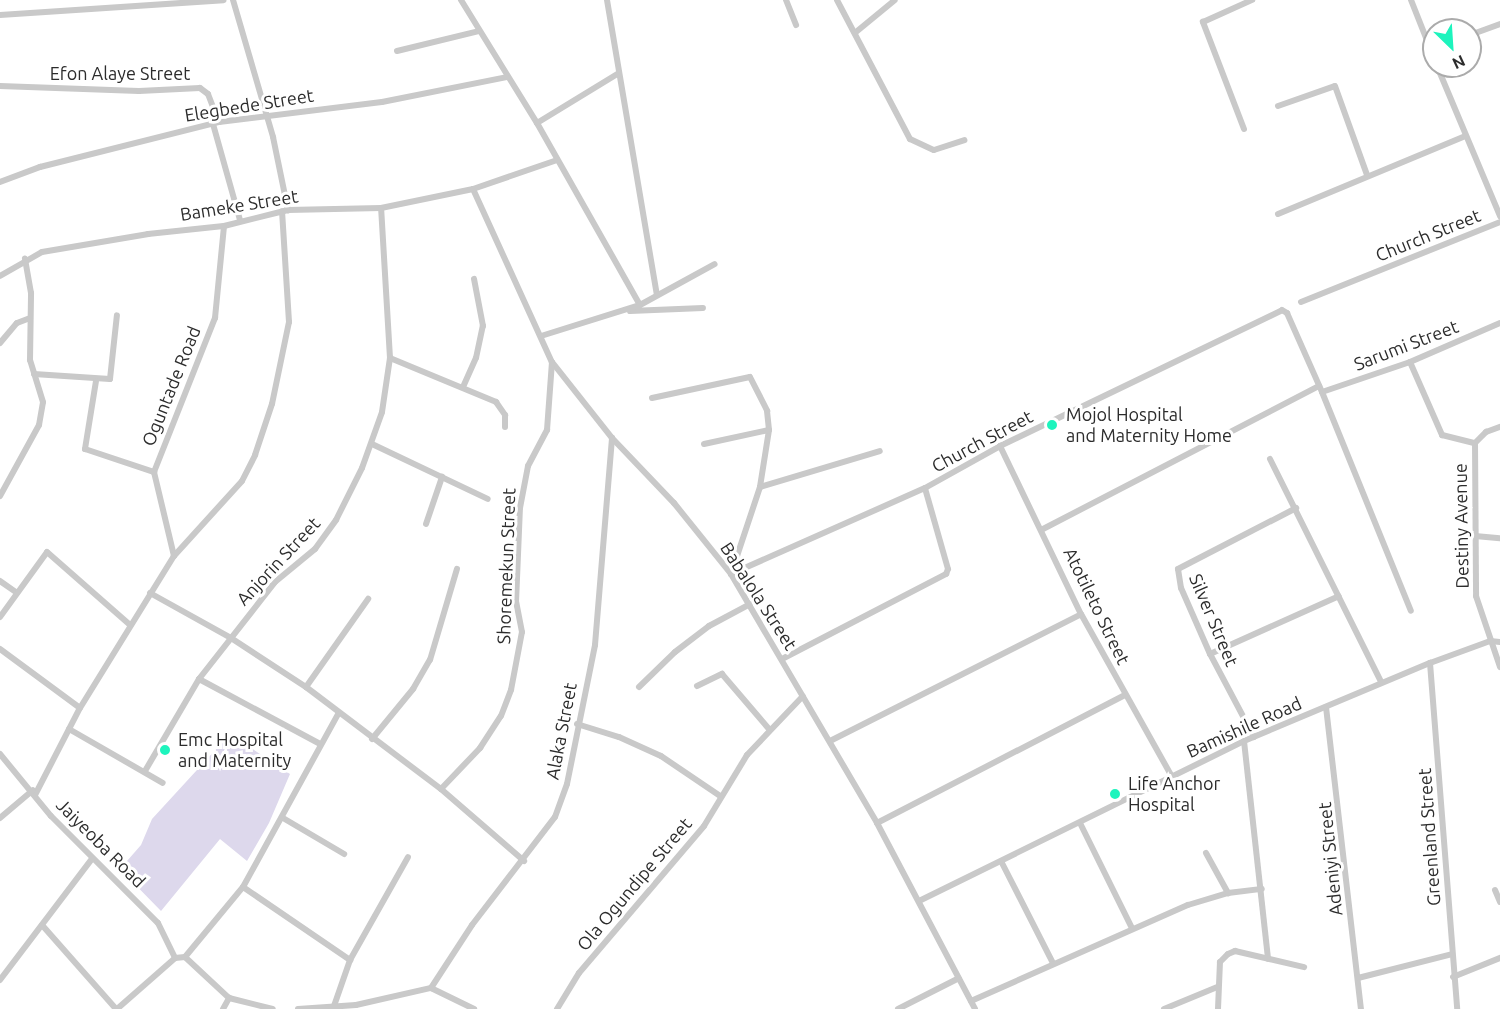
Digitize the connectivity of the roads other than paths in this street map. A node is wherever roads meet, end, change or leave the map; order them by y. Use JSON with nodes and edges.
{"nodes":[{"id":1,"x":223,"y":0,"type":"edge"},
{"id":2,"x":233,"y":0,"type":"edge"},
{"id":3,"x":460,"y":0,"type":"edge"},
{"id":4,"x":607,"y":0,"type":"edge"},
{"id":5,"x":786,"y":0,"type":"edge"},
{"id":6,"x":837,"y":0,"type":"edge"},
{"id":7,"x":895,"y":0,"type":"edge"},
{"id":8,"x":1252,"y":0,"type":"edge"},
{"id":9,"x":1411,"y":0,"type":"edge"},
{"id":10,"x":143,"y":2,"type":"edge"},
{"id":11,"x":0,"y":15,"type":"edge"},
{"id":12,"x":1500,"y":24,"type":"edge"},
{"id":13,"x":796,"y":25,"type":"dead end"},
{"id":14,"x":1422,"y":26,"type":"edge"},
{"id":15,"x":479,"y":31,"type":"junction"},
{"id":16,"x":1482,"y":31,"type":"edge"},
{"id":17,"x":856,"y":32,"type":"junction"},
{"id":18,"x":397,"y":51,"type":"dead end"},
{"id":19,"x":619,"y":73,"type":"junction"},
{"id":20,"x":507,"y":77,"type":"junction"},
{"id":21,"x":1442,"y":78,"type":"edge"},
{"id":22,"x":0,"y":86,"type":"edge"},
{"id":23,"x":1278,"y":106,"type":"dead end"},
{"id":24,"x":267,"y":117,"type":"junction"},
{"id":25,"x":216,"y":123,"type":"junction"},
{"id":26,"x":537,"y":123,"type":"junction"},
{"id":27,"x":1244,"y":129,"type":"dead end"},
{"id":28,"x":1465,"y":136,"type":"junction"},
{"id":29,"x":964,"y":140,"type":"dead end"},
{"id":30,"x":557,"y":160,"type":"junction"},
{"id":31,"x":1368,"y":175,"type":"junction"},
{"id":32,"x":0,"y":182,"type":"edge"},
{"id":33,"x":473,"y":189,"type":"junction"},
{"id":34,"x":381,"y":208,"type":"junction"},
{"id":35,"x":285,"y":210,"type":"junction"},
{"id":36,"x":1278,"y":214,"type":"dead end"},
{"id":37,"x":1500,"y":216,"type":"edge"},
{"id":38,"x":240,"y":220,"type":"junction"},
{"id":39,"x":1500,"y":222,"type":"edge"},
{"id":40,"x":224,"y":226,"type":"junction"},
{"id":41,"x":25,"y":259,"type":"junction"},
{"id":42,"x":715,"y":264,"type":"dead end"},
{"id":43,"x":0,"y":276,"type":"edge"},
{"id":44,"x":474,"y":279,"type":"dead end"},
{"id":45,"x":657,"y":295,"type":"junction"},
{"id":46,"x":1301,"y":302,"type":"dead end"},
{"id":47,"x":640,"y":305,"type":"junction"},
{"id":48,"x":703,"y":308,"type":"dead end"},
{"id":49,"x":623,"y":312,"type":"junction"},
{"id":50,"x":117,"y":315,"type":"dead end"},
{"id":51,"x":30,"y":318,"type":"junction"},
{"id":52,"x":1500,"y":323,"type":"edge"},
{"id":53,"x":541,"y":336,"type":"junction"},
{"id":54,"x":0,"y":343,"type":"edge"},
{"id":55,"x":390,"y":358,"type":"junction"},
{"id":56,"x":552,"y":362,"type":"junction"},
{"id":57,"x":1410,"y":362,"type":"junction"},
{"id":58,"x":34,"y":374,"type":"junction"},
{"id":59,"x":96,"y":381,"type":"junction"},
{"id":60,"x":463,"y":387,"type":"junction"},
{"id":61,"x":1320,"y":389,"type":"junction"},
{"id":62,"x":652,"y":398,"type":"dead end"},
{"id":63,"x":505,"y":427,"type":"dead end"},
{"id":64,"x":1500,"y":427,"type":"edge"},
{"id":65,"x":769,"y":430,"type":"junction"},
{"id":66,"x":612,"y":438,"type":"junction"},
{"id":67,"x":1475,"y":443,"type":"junction"},
{"id":68,"x":372,"y":444,"type":"junction"},
{"id":69,"x":704,"y":444,"type":"dead end"},
{"id":70,"x":1000,"y":446,"type":"junction"},
{"id":71,"x":880,"y":451,"type":"dead end"},
{"id":72,"x":1270,"y":459,"type":"dead end"},
{"id":73,"x":154,"y":471,"type":"junction"},
{"id":74,"x":442,"y":477,"type":"junction"},
{"id":75,"x":760,"y":487,"type":"junction"},
{"id":76,"x":925,"y":488,"type":"junction"},
{"id":77,"x":0,"y":496,"type":"edge"},
{"id":78,"x":488,"y":499,"type":"dead end"},
{"id":79,"x":1296,"y":508,"type":"junction"},
{"id":80,"x":426,"y":524,"type":"dead end"},
{"id":81,"x":1043,"y":529,"type":"junction"},
{"id":82,"x":1475,"y":536,"type":"junction"},
{"id":83,"x":1500,"y":538,"type":"edge"},
{"id":84,"x":174,"y":556,"type":"junction"},
{"id":85,"x":457,"y":569,"type":"dead end"},
{"id":86,"x":731,"y":574,"type":"junction"},
{"id":87,"x":0,"y":581,"type":"edge"},
{"id":88,"x":16,"y":592,"type":"junction"},
{"id":89,"x":150,"y":593,"type":"junction"},
{"id":90,"x":1339,"y":596,"type":"junction"},
{"id":91,"x":368,"y":599,"type":"dead end"},
{"id":92,"x":750,"y":604,"type":"junction"},
{"id":93,"x":1411,"y":611,"type":"dead end"},
{"id":94,"x":1081,"y":614,"type":"junction"},
{"id":95,"x":0,"y":617,"type":"edge"},
{"id":96,"x":130,"y":625,"type":"junction"},
{"id":97,"x":231,"y":638,"type":"junction"},
{"id":98,"x":1490,"y":641,"type":"junction"},
{"id":99,"x":1500,"y":642,"type":"edge"},
{"id":100,"x":0,"y":649,"type":"edge"},
{"id":101,"x":1210,"y":654,"type":"junction"},
{"id":102,"x":782,"y":659,"type":"junction"},
{"id":103,"x":1430,"y":663,"type":"junction"},
{"id":104,"x":1500,"y":668,"type":"edge"},
{"id":105,"x":199,"y":679,"type":"junction"},
{"id":106,"x":1382,"y":682,"type":"junction"},
{"id":107,"x":697,"y":686,"type":"dead end"},
{"id":108,"x":306,"y":687,"type":"junction"},
{"id":109,"x":639,"y":687,"type":"dead end"},
{"id":110,"x":1125,"y":695,"type":"junction"},
{"id":111,"x":803,"y":696,"type":"junction"},
{"id":112,"x":1326,"y":707,"type":"junction"},
{"id":113,"x":80,"y":708,"type":"junction"},
{"id":114,"x":338,"y":714,"type":"junction"},
{"id":115,"x":577,"y":724,"type":"junction"},
{"id":116,"x":69,"y":729,"type":"junction"},
{"id":117,"x":769,"y":729,"type":"junction"},
{"id":118,"x":1254,"y":737,"type":"junction"},
{"id":119,"x":372,"y":739,"type":"junction"},
{"id":120,"x":830,"y":741,"type":"junction"},
{"id":121,"x":1245,"y":741,"type":"junction"},
{"id":122,"x":320,"y":744,"type":"junction"},
{"id":123,"x":0,"y":754,"type":"edge"},
{"id":124,"x":145,"y":771,"type":"junction"},
{"id":125,"x":1172,"y":777,"type":"junction"},
{"id":126,"x":163,"y":783,"type":"dead end"},
{"id":127,"x":441,"y":789,"type":"junction"},
{"id":128,"x":34,"y":792,"type":"junction"},
{"id":129,"x":720,"y":796,"type":"junction"},
{"id":130,"x":0,"y":818,"type":"edge"},
{"id":131,"x":283,"y":818,"type":"junction"},
{"id":132,"x":877,"y":823,"type":"junction"},
{"id":133,"x":1080,"y":823,"type":"junction"},
{"id":134,"x":1206,"y":853,"type":"dead end"},
{"id":135,"x":344,"y":854,"type":"dead end"},
{"id":136,"x":408,"y":857,"type":"dead end"},
{"id":137,"x":92,"y":859,"type":"junction"},
{"id":138,"x":524,"y":861,"type":"junction"},
{"id":139,"x":1002,"y":863,"type":"junction"},
{"id":140,"x":243,"y":887,"type":"junction"},
{"id":141,"x":1262,"y":889,"type":"junction"},
{"id":142,"x":1495,"y":890,"type":"dead end"},
{"id":143,"x":1228,"y":893,"type":"junction"},
{"id":144,"x":919,"y":901,"type":"junction"},
{"id":145,"x":1500,"y":902,"type":"edge"},
{"id":146,"x":42,"y":925,"type":"junction"},
{"id":147,"x":1132,"y":928,"type":"junction"},
{"id":148,"x":1452,"y":954,"type":"junction"},
{"id":149,"x":185,"y":957,"type":"junction"},
{"id":150,"x":175,"y":958,"type":"junction"},
{"id":151,"x":1500,"y":958,"type":"edge"},
{"id":152,"x":1268,"y":959,"type":"junction"},
{"id":153,"x":350,"y":960,"type":"junction"},
{"id":154,"x":1053,"y":963,"type":"junction"},
{"id":155,"x":1304,"y":967,"type":"dead end"},
{"id":156,"x":1453,"y":977,"type":"junction"},
{"id":157,"x":959,"y":978,"type":"junction"},
{"id":158,"x":1358,"y":978,"type":"junction"},
{"id":159,"x":0,"y":980,"type":"edge"},
{"id":160,"x":1217,"y":987,"type":"junction"},
{"id":161,"x":432,"y":988,"type":"junction"},
{"id":162,"x":229,"y":998,"type":"junction"},
{"id":163,"x":971,"y":1001,"type":"junction"},
{"id":164,"x":334,"y":1006,"type":"junction"},
{"id":165,"x":460,"y":1006,"type":"edge"},
{"id":166,"x":356,"y":1007,"type":"edge"},
{"id":167,"x":117,"y":1009,"type":"edge"},
{"id":168,"x":223,"y":1009,"type":"edge"},
{"id":169,"x":273,"y":1009,"type":"edge"},
{"id":170,"x":298,"y":1009,"type":"edge"},
{"id":171,"x":474,"y":1009,"type":"edge"},
{"id":172,"x":557,"y":1009,"type":"edge"},
{"id":173,"x":898,"y":1009,"type":"edge"},
{"id":174,"x":975,"y":1009,"type":"edge"},
{"id":175,"x":1164,"y":1009,"type":"edge"},
{"id":176,"x":1218,"y":1009,"type":"edge"},
{"id":177,"x":1361,"y":1009,"type":"edge"},
{"id":178,"x":1457,"y":1009,"type":"edge"}],
"edges":[{"from":1,"to":10,"type":"street"},
{"from":2,"to":24,"type":"street"},
{"from":3,"to":15,"type":"street"},
{"from":4,"to":19,"type":"street"},
{"from":5,"to":13,"type":"street"},
{"from":6,"to":17,"type":"street"},
{"from":7,"to":17,"type":"street"},
{"from":8,"to":27,"type":"street"},
{"from":9,"to":14,"type":"street"},
{"from":10,"to":11,"type":"street"},
{"from":12,"to":16,"type":"street"},
{"from":15,"to":18,"type":"street"},
{"from":15,"to":20,"type":"street"},
{"from":17,"to":29,"type":"street"},
{"from":19,"to":26,"type":"street"},
{"from":19,"to":45,"type":"street"},
{"from":20,"to":24,"type":"street","name":"Elegbede Street"},
{"from":20,"to":26,"type":"street"},
{"from":21,"to":28,"type":"street"},
{"from":22,"to":25,"type":"street","name":"Efon Alaye Street"},
{"from":23,"to":31,"type":"street"},
{"from":24,"to":25,"type":"street","name":"Elegbede Street"},
{"from":24,"to":35,"type":"street"},
{"from":25,"to":32,"type":"street","name":"Elegbede Street"},
{"from":25,"to":38,"type":"street"},
{"from":26,"to":30,"type":"street"},
{"from":28,"to":31,"type":"street"},
{"from":28,"to":37,"type":"street"},
{"from":30,"to":33,"type":"street","name":"Bameke Street"},
{"from":30,"to":47,"type":"street"},
{"from":31,"to":36,"type":"street"},
{"from":33,"to":34,"type":"street","name":"Bameke Street"},
{"from":33,"to":53,"type":"street","name":"Babalola Street"},
{"from":34,"to":35,"type":"street","name":"Bameke Street"},
{"from":34,"to":55,"type":"street","name":"Anjorin Street"},
{"from":35,"to":38,"type":"street","name":"Bameke Street"},
{"from":35,"to":84,"type":"street"},
{"from":38,"to":40,"type":"street","name":"Bameke Street"},
{"from":39,"to":46,"type":"street","name":"Church Street"},
{"from":40,"to":41,"type":"street","name":"Bameke Street"},
{"from":40,"to":73,"type":"street","name":"Oguntade Road"},
{"from":41,"to":43,"type":"street","name":"Bameke Street"},
{"from":41,"to":51,"type":"street"},
{"from":42,"to":45,"type":"street"},
{"from":44,"to":60,"type":"street"},
{"from":45,"to":47,"type":"street"},
{"from":47,"to":49,"type":"street"},
{"from":48,"to":49,"type":"street"},
{"from":49,"to":53,"type":"street"},
{"from":50,"to":59,"type":"street"},
{"from":51,"to":54,"type":"street"},
{"from":51,"to":58,"type":"street"},
{"from":52,"to":57,"type":"street","name":"Sarumi Street"},
{"from":53,"to":56,"type":"street","name":"Babalola Street"},
{"from":55,"to":60,"type":"street"},
{"from":55,"to":68,"type":"street","name":"Anjorin Street"},
{"from":56,"to":66,"type":"street","name":"Babalola Street"},
{"from":56,"to":127,"type":"street","name":"Shoremekun Street"},
{"from":57,"to":61,"type":"street","name":"Sarumi Street"},
{"from":57,"to":67,"type":"street"},
{"from":58,"to":59,"type":"street"},
{"from":58,"to":77,"type":"street"},
{"from":59,"to":73,"type":"street"},
{"from":60,"to":63,"type":"street"},
{"from":61,"to":70,"type":"street","name":"Church Street"},
{"from":61,"to":81,"type":"street","name":"Sarumi Street"},
{"from":61,"to":93,"type":"street"},
{"from":62,"to":65,"type":"street"},
{"from":64,"to":67,"type":"street"},
{"from":65,"to":69,"type":"street"},
{"from":65,"to":75,"type":"street"},
{"from":66,"to":86,"type":"street","name":"Babalola Street"},
{"from":66,"to":115,"type":"street","name":"Alaka Street"},
{"from":67,"to":82,"type":"street","name":"Destiny Avenue"},
{"from":68,"to":74,"type":"street"},
{"from":68,"to":97,"type":"street","name":"Anjorin Street"},
{"from":70,"to":76,"type":"street","name":"Church Street"},
{"from":70,"to":81,"type":"street","name":"Atotileto Street"},
{"from":71,"to":75,"type":"street"},
{"from":72,"to":79,"type":"street"},
{"from":73,"to":84,"type":"street","name":"Oguntade Road"},
{"from":74,"to":78,"type":"street"},
{"from":74,"to":80,"type":"street"},
{"from":75,"to":86,"type":"street"},
{"from":76,"to":86,"type":"street","name":"Church Street"},
{"from":76,"to":102,"type":"street"},
{"from":79,"to":90,"type":"street"},
{"from":79,"to":101,"type":"street","name":"Silver Street"},
{"from":81,"to":94,"type":"street","name":"Atotileto Street"},
{"from":82,"to":83,"type":"street"},
{"from":82,"to":98,"type":"street","name":"Destiny Avenue"},
{"from":84,"to":89,"type":"street"},
{"from":85,"to":119,"type":"street"},
{"from":86,"to":92,"type":"street","name":"Babalola Street"},
{"from":87,"to":88,"type":"street"},
{"from":88,"to":95,"type":"street"},
{"from":88,"to":96,"type":"street"},
{"from":89,"to":96,"type":"street"},
{"from":89,"to":97,"type":"street"},
{"from":90,"to":101,"type":"street"},
{"from":90,"to":106,"type":"street"},
{"from":91,"to":108,"type":"street"},
{"from":92,"to":102,"type":"street","name":"Babalola Street"},
{"from":92,"to":109,"type":"street"},
{"from":94,"to":110,"type":"street","name":"Atotileto Street"},
{"from":94,"to":120,"type":"street"},
{"from":96,"to":113,"type":"street"},
{"from":97,"to":105,"type":"street","name":"Anjorin Street"},
{"from":97,"to":108,"type":"street"},
{"from":98,"to":99,"type":"street"},
{"from":98,"to":103,"type":"street","name":"Bamishile Road"},
{"from":98,"to":104,"type":"street","name":"Destiny Avenue"},
{"from":100,"to":113,"type":"street"},
{"from":101,"to":118,"type":"street","name":"Silver Street"},
{"from":102,"to":111,"type":"street","name":"Babalola Street"},
{"from":103,"to":106,"type":"street","name":"Bamishile Road"},
{"from":103,"to":148,"type":"street","name":"Greenland Street"},
{"from":105,"to":122,"type":"street"},
{"from":105,"to":124,"type":"street","name":"Anjorin Street"},
{"from":106,"to":112,"type":"street","name":"Bamishile Road"},
{"from":107,"to":117,"type":"street"},
{"from":108,"to":114,"type":"street"},
{"from":110,"to":125,"type":"street","name":"Atotileto Street"},
{"from":110,"to":132,"type":"street"},
{"from":111,"to":117,"type":"street","name":"Ola Ogundipe Street"},
{"from":111,"to":120,"type":"street","name":"Babalola Street"},
{"from":112,"to":118,"type":"street","name":"Bamishile Road"},
{"from":112,"to":158,"type":"street","name":"Adeniyi Street"},
{"from":113,"to":116,"type":"street"},
{"from":114,"to":119,"type":"street"},
{"from":114,"to":122,"type":"street"},
{"from":115,"to":129,"type":"street"},
{"from":115,"to":138,"type":"street","name":"Alaka Street"},
{"from":116,"to":124,"type":"street"},
{"from":116,"to":128,"type":"street"},
{"from":117,"to":129,"type":"street","name":"Ola Ogundipe Street"},
{"from":118,"to":121,"type":"street","name":"Bamishile Road"},
{"from":119,"to":127,"type":"street"},
{"from":120,"to":132,"type":"street","name":"Babalola Street"},
{"from":121,"to":125,"type":"street","name":"Bamishile Road"},
{"from":121,"to":141,"type":"street"},
{"from":122,"to":131,"type":"street"},
{"from":123,"to":128,"type":"street","name":"Jaiyeoba Road"},
{"from":124,"to":126,"type":"street"},
{"from":125,"to":133,"type":"street","name":"Bamishile Road"},
{"from":127,"to":138,"type":"street"},
{"from":128,"to":130,"type":"street"},
{"from":128,"to":137,"type":"street","name":"Jaiyeoba Road"},
{"from":129,"to":172,"type":"street","name":"Ola Ogundipe Street"},
{"from":131,"to":135,"type":"street"},
{"from":131,"to":140,"type":"street"},
{"from":132,"to":144,"type":"street","name":"Babalola Street"},
{"from":133,"to":139,"type":"street","name":"Bamishile Road"},
{"from":133,"to":147,"type":"street"},
{"from":134,"to":143,"type":"street"},
{"from":136,"to":153,"type":"street"},
{"from":137,"to":146,"type":"street"},
{"from":137,"to":150,"type":"street","name":"Jaiyeoba Road"},
{"from":138,"to":161,"type":"street","name":"Alaka Street"},
{"from":139,"to":144,"type":"street","name":"Bamishile Road"},
{"from":139,"to":154,"type":"street"},
{"from":140,"to":149,"type":"street"},
{"from":140,"to":153,"type":"street"},
{"from":141,"to":143,"type":"street"},
{"from":141,"to":152,"type":"street"},
{"from":142,"to":145,"type":"street"},
{"from":143,"to":147,"type":"street"},
{"from":144,"to":157,"type":"street","name":"Babalola Street"},
{"from":146,"to":159,"type":"street"},
{"from":146,"to":167,"type":"street"},
{"from":147,"to":154,"type":"street"},
{"from":148,"to":156,"type":"street","name":"Greenland Street"},
{"from":148,"to":158,"type":"street"},
{"from":149,"to":150,"type":"street"},
{"from":149,"to":162,"type":"street"},
{"from":150,"to":167,"type":"street"},
{"from":151,"to":156,"type":"street"},
{"from":152,"to":155,"type":"street"},
{"from":152,"to":160,"type":"street"},
{"from":153,"to":164,"type":"street"},
{"from":154,"to":163,"type":"street"},
{"from":156,"to":178,"type":"street","name":"Greenland Street"},
{"from":157,"to":163,"type":"street","name":"Babalola Street"},
{"from":157,"to":173,"type":"street"},
{"from":158,"to":177,"type":"street","name":"Adeniyi Street"},
{"from":160,"to":175,"type":"street"},
{"from":160,"to":176,"type":"street"},
{"from":161,"to":165,"type":"street"},
{"from":161,"to":166,"type":"street"},
{"from":162,"to":168,"type":"street"},
{"from":162,"to":169,"type":"street"},
{"from":163,"to":174,"type":"street","name":"Babalola Street"},
{"from":164,"to":166,"type":"street"},
{"from":164,"to":170,"type":"street"},
{"from":165,"to":171,"type":"street"}]}
